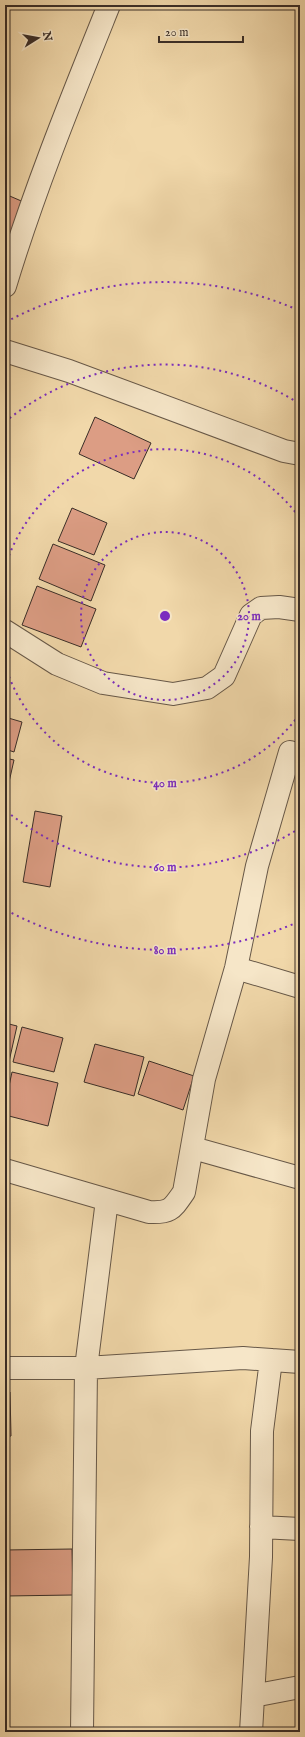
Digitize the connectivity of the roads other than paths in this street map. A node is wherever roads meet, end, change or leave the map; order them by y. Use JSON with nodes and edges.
{"nodes":[{"id":1,"x":109,"y":5,"type":"edge"},
{"id":2,"x":5,"y":286,"type":"edge"},
{"id":3,"x":5,"y":351,"type":"edge"},
{"id":4,"x":300,"y":454,"type":"edge"},
{"id":5,"x":300,"y":610,"type":"edge"},
{"id":6,"x":5,"y":631,"type":"edge"},
{"id":7,"x":290,"y":752,"type":"dead end"},
{"id":8,"x":236,"y":968,"type":"junction"},
{"id":9,"x":300,"y":987,"type":"edge"},
{"id":10,"x":193,"y":1148,"type":"junction"},
{"id":11,"x":5,"y":1170,"type":"edge"},
{"id":12,"x":300,"y":1178,"type":"edge"},
{"id":13,"x":107,"y":1200,"type":"junction"},
{"id":14,"x":271,"y":1360,"type":"junction"},
{"id":15,"x":300,"y":1362,"type":"edge"},
{"id":16,"x":5,"y":1368,"type":"edge"},
{"id":17,"x":86,"y":1368,"type":"junction"},
{"id":18,"x":261,"y":1527,"type":"junction"},
{"id":19,"x":300,"y":1529,"type":"edge"},
{"id":20,"x":300,"y":1687,"type":"edge"},
{"id":21,"x":253,"y":1696,"type":"junction"},
{"id":22,"x":82,"y":1732,"type":"edge"},
{"id":23,"x":251,"y":1732,"type":"edge"}],
"edges":[{"from":1,"to":2,"type":"street"},
{"from":3,"to":4,"type":"street"},
{"from":5,"to":6,"type":"street"},
{"from":7,"to":8,"type":"street"},
{"from":8,"to":9,"type":"street"},
{"from":8,"to":10,"type":"street"},
{"from":10,"to":12,"type":"street"},
{"from":10,"to":13,"type":"street"},
{"from":11,"to":13,"type":"street"},
{"from":13,"to":17,"type":"street"},
{"from":14,"to":15,"type":"street"},
{"from":14,"to":17,"type":"street"},
{"from":14,"to":18,"type":"street"},
{"from":16,"to":17,"type":"street"},
{"from":17,"to":22,"type":"street"},
{"from":18,"to":19,"type":"street"},
{"from":18,"to":21,"type":"street"},
{"from":20,"to":21,"type":"street"},
{"from":21,"to":23,"type":"street"}]}
